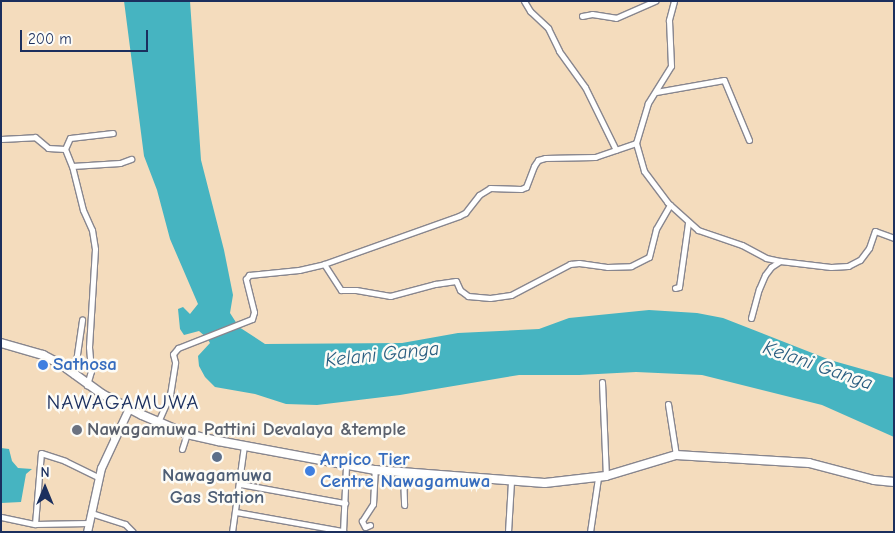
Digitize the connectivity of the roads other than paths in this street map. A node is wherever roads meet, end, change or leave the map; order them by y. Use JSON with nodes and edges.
{"nodes":[{"id":1,"x":524,"y":1,"type":"edge"},
{"id":2,"x":655,"y":1,"type":"edge"},
{"id":3,"x":674,"y":1,"type":"edge"},
{"id":4,"x":582,"y":16,"type":"dead end"},
{"id":5,"x":655,"y":92,"type":"junction"},
{"id":6,"x":113,"y":133,"type":"dead end"},
{"id":7,"x":1,"y":139,"type":"edge"},
{"id":8,"x":749,"y":140,"type":"dead end"},
{"id":9,"x":636,"y":143,"type":"junction"},
{"id":10,"x":65,"y":148,"type":"junction"},
{"id":11,"x":616,"y":150,"type":"junction"},
{"id":12,"x":131,"y":159,"type":"dead end"},
{"id":13,"x":72,"y":166,"type":"junction"},
{"id":14,"x":670,"y":205,"type":"junction"},
{"id":15,"x":688,"y":223,"type":"junction"},
{"id":16,"x":894,"y":238,"type":"edge"},
{"id":17,"x":780,"y":261,"type":"junction"},
{"id":18,"x":324,"y":264,"type":"junction"},
{"id":19,"x":675,"y":288,"type":"dead end"},
{"id":20,"x":751,"y":318,"type":"dead end"},
{"id":21,"x":82,"y":320,"type":"dead end"},
{"id":22,"x":1,"y":343,"type":"edge"},
{"id":23,"x":73,"y":376,"type":"junction"},
{"id":24,"x":602,"y":382,"type":"dead end"},
{"id":25,"x":87,"y":385,"type":"junction"},
{"id":26,"x":668,"y":404,"type":"dead end"},
{"id":27,"x":129,"y":408,"type":"junction"},
{"id":28,"x":158,"y":422,"type":"junction"},
{"id":29,"x":187,"y":434,"type":"junction"},
{"id":30,"x":244,"y":446,"type":"junction"},
{"id":31,"x":182,"y":449,"type":"dead end"},
{"id":32,"x":676,"y":455,"type":"junction"},
{"id":33,"x":346,"y":465,"type":"junction"},
{"id":34,"x":375,"y":470,"type":"junction"},
{"id":35,"x":403,"y":473,"type":"junction"},
{"id":36,"x":98,"y":477,"type":"junction"},
{"id":37,"x":602,"y":477,"type":"junction"},
{"id":38,"x":511,"y":481,"type":"junction"},
{"id":39,"x":894,"y":482,"type":"edge"},
{"id":40,"x":240,"y":484,"type":"junction"},
{"id":41,"x":344,"y":503,"type":"junction"},
{"id":42,"x":404,"y":505,"type":"dead end"},
{"id":43,"x":370,"y":507,"type":"junction"},
{"id":44,"x":236,"y":512,"type":"junction"},
{"id":45,"x":91,"y":513,"type":"junction"},
{"id":46,"x":371,"y":516,"type":"dead end"},
{"id":47,"x":1,"y":517,"type":"edge"},
{"id":48,"x":88,"y":523,"type":"junction"},
{"id":49,"x":34,"y":524,"type":"junction"},
{"id":50,"x":370,"y":526,"type":"dead end"},
{"id":51,"x":343,"y":531,"type":"edge"},
{"id":52,"x":87,"y":532,"type":"edge"},
{"id":53,"x":133,"y":532,"type":"edge"},
{"id":54,"x":232,"y":532,"type":"edge"},
{"id":55,"x":508,"y":532,"type":"edge"},
{"id":56,"x":590,"y":532,"type":"edge"}],
"edges":[{"from":1,"to":11,"type":"street"},
{"from":2,"to":4,"type":"street"},
{"from":3,"to":5,"type":"street"},
{"from":5,"to":8,"type":"street"},
{"from":5,"to":9,"type":"street"},
{"from":6,"to":10,"type":"street"},
{"from":7,"to":10,"type":"street"},
{"from":9,"to":11,"type":"street"},
{"from":9,"to":14,"type":"street"},
{"from":10,"to":13,"type":"street"},
{"from":11,"to":18,"type":"street"},
{"from":12,"to":13,"type":"street"},
{"from":13,"to":25,"type":"street"},
{"from":14,"to":15,"type":"street"},
{"from":14,"to":18,"type":"street"},
{"from":15,"to":17,"type":"street"},
{"from":15,"to":19,"type":"street"},
{"from":16,"to":17,"type":"street"},
{"from":17,"to":20,"type":"street"},
{"from":18,"to":28,"type":"street"},
{"from":21,"to":23,"type":"street"},
{"from":22,"to":23,"type":"main road"},
{"from":23,"to":25,"type":"main road"},
{"from":24,"to":37,"type":"street"},
{"from":25,"to":27,"type":"main road"},
{"from":26,"to":32,"type":"street"},
{"from":27,"to":28,"type":"main road"},
{"from":27,"to":36,"type":"street"},
{"from":28,"to":29,"type":"main road"},
{"from":29,"to":30,"type":"main road"},
{"from":29,"to":31,"type":"street"},
{"from":30,"to":33,"type":"main road"},
{"from":30,"to":40,"type":"street"},
{"from":32,"to":37,"type":"main road"},
{"from":32,"to":39,"type":"main road"},
{"from":33,"to":34,"type":"main road"},
{"from":33,"to":41,"type":"street"},
{"from":34,"to":35,"type":"main road"},
{"from":34,"to":43,"type":"street"},
{"from":35,"to":38,"type":"main road"},
{"from":35,"to":42,"type":"street"},
{"from":36,"to":45,"type":"street"},
{"from":36,"to":49,"type":"street"},
{"from":37,"to":38,"type":"main road"},
{"from":37,"to":56,"type":"street"},
{"from":38,"to":55,"type":"street"},
{"from":40,"to":41,"type":"street"},
{"from":40,"to":44,"type":"street"},
{"from":41,"to":51,"type":"street"},
{"from":43,"to":46,"type":"street"},
{"from":43,"to":50,"type":"street"},
{"from":44,"to":51,"type":"street"},
{"from":44,"to":54,"type":"street"},
{"from":45,"to":48,"type":"street"},
{"from":45,"to":53,"type":"street"},
{"from":47,"to":49,"type":"street"},
{"from":48,"to":49,"type":"street"},
{"from":48,"to":52,"type":"street"}]}
